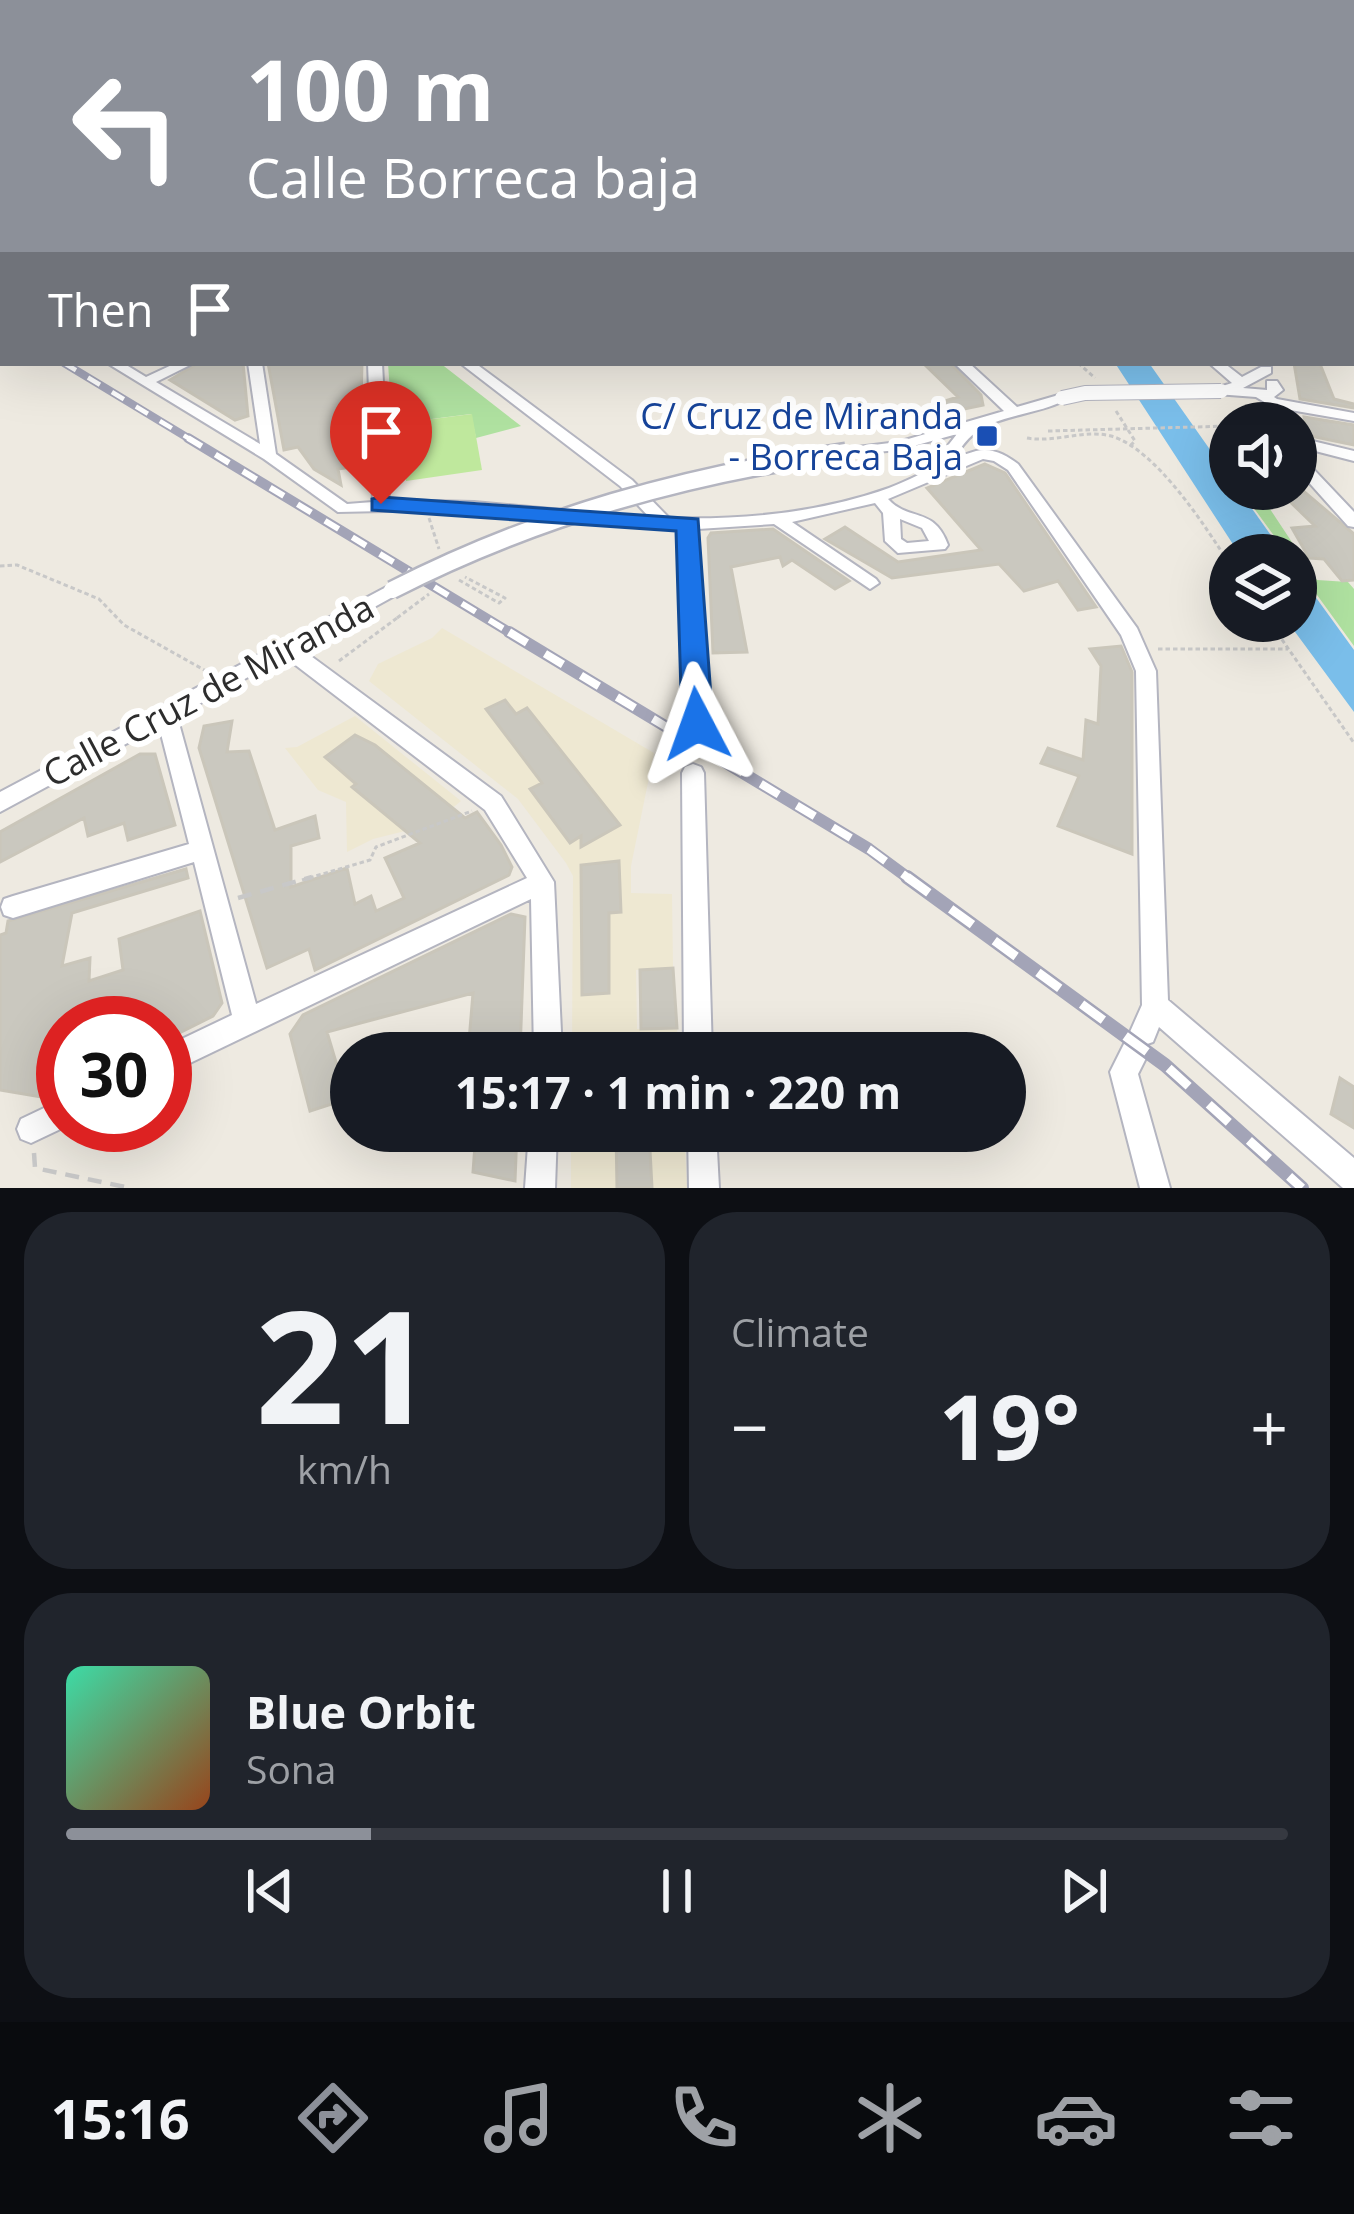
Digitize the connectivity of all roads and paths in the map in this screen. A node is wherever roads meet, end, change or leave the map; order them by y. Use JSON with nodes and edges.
{"nodes":[{"id":1,"x":119,"y":366,"type":"edge"},
{"id":2,"x":181,"y":366,"type":"edge"},
{"id":3,"x":255,"y":366,"type":"edge"},
{"id":4,"x":375,"y":366,"type":"edge"},
{"id":5,"x":471,"y":366,"type":"edge"},
{"id":6,"x":963,"y":366,"type":"edge"},
{"id":7,"x":1220,"y":367,"type":"edge"},
{"id":8,"x":146,"y":382,"type":"junction"},
{"id":9,"x":1254,"y":385,"type":"edge"},
{"id":10,"x":998,"y":416,"type":"junction"},
{"id":11,"x":1354,"y":417,"type":"edge"},
{"id":12,"x":1209,"y":427,"type":"edge"},
{"id":13,"x":1048,"y":431,"type":"dead end"},
{"id":14,"x":1027,"y":438,"type":"dead end"},
{"id":15,"x":952,"y":441,"type":"junction"},
{"id":16,"x":1317,"y":446,"type":"edge"},
{"id":17,"x":926,"y":448,"type":"junction"},
{"id":18,"x":269,"y":456,"type":"junction"},
{"id":19,"x":1354,"y":456,"type":"edge"},
{"id":20,"x":974,"y":457,"type":"junction"},
{"id":21,"x":950,"y":466,"type":"junction"},
{"id":22,"x":1317,"y":482,"type":"edge"},
{"id":23,"x":878,"y":496,"type":"junction"},
{"id":24,"x":381,"y":504,"type":"junction"},
{"id":25,"x":891,"y":512,"type":"dead end"},
{"id":26,"x":776,"y":518,"type":"junction"},
{"id":27,"x":1354,"y":522,"type":"edge"},
{"id":28,"x":664,"y":523,"type":"junction"},
{"id":29,"x":689,"y":524,"type":"junction"},
{"id":30,"x":1214,"y":534,"type":"edge"},
{"id":31,"x":0,"y":566,"type":"edge"},
{"id":32,"x":870,"y":583,"type":"dead end"},
{"id":33,"x":434,"y":590,"type":"dead end"},
{"id":34,"x":1283,"y":642,"type":"edge"},
{"id":35,"x":287,"y":648,"type":"junction"},
{"id":36,"x":1138,"y":649,"type":"junction"},
{"id":37,"x":1288,"y":649,"type":"junction"},
{"id":38,"x":208,"y":672,"type":"dead end"},
{"id":39,"x":323,"y":673,"type":"junction"},
{"id":40,"x":166,"y":714,"type":"junction"},
{"id":41,"x":697,"y":724,"type":"dead end"},
{"id":42,"x":1354,"y":743,"type":"edge"},
{"id":43,"x":692,"y":773,"type":"dead end"},
{"id":44,"x":0,"y":802,"type":"edge"},
{"id":45,"x":493,"y":803,"type":"junction"},
{"id":46,"x":204,"y":849,"type":"junction"},
{"id":47,"x":542,"y":882,"type":"junction"},
{"id":48,"x":219,"y":904,"type":"junction"},
{"id":49,"x":13,"y":907,"type":"dead end"},
{"id":50,"x":247,"y":1020,"type":"junction"},
{"id":51,"x":1144,"y":1031,"type":"junction"},
{"id":52,"x":547,"y":1032,"type":"edge"},
{"id":53,"x":698,"y":1032,"type":"edge"},
{"id":54,"x":192,"y":1048,"type":"edge"},
{"id":55,"x":36,"y":1126,"type":"edge"},
{"id":56,"x":31,"y":1129,"type":"joint"},
{"id":57,"x":542,"y":1152,"type":"edge"},
{"id":58,"x":703,"y":1152,"type":"edge"},
{"id":59,"x":1354,"y":1178,"type":"edge"},
{"id":60,"x":130,"y":1188,"type":"edge"},
{"id":61,"x":540,"y":1188,"type":"edge"},
{"id":62,"x":704,"y":1188,"type":"edge"},
{"id":63,"x":1155,"y":1188,"type":"edge"}],
"edges":[{"from":1,"to":8,"type":"street"},
{"from":2,"to":8,"type":"street"},
{"from":3,"to":18,"type":"street"},
{"from":4,"to":24,"type":"street"},
{"from":5,"to":28,"type":"street"},
{"from":6,"to":10,"type":"street"},
{"from":7,"to":9,"type":"street"},
{"from":8,"to":18,"type":"street"},
{"from":9,"to":10,"type":"street","bridge":true},
{"from":9,"to":11,"type":"street"},
{"from":10,"to":15,"type":"street"},
{"from":12,"to":13,"type":"path","bridge":true},
{"from":14,"to":30,"type":"path"},
{"from":15,"to":17,"type":"street"},
{"from":15,"to":20,"type":"street"},
{"from":16,"to":19,"type":"street"},
{"from":17,"to":21,"type":"street"},
{"from":17,"to":35,"type":"street","name":"Calle Cruz de Miranda","bridge":true},
{"from":18,"to":24,"type":"street"},
{"from":20,"to":21,"type":"street"},
{"from":20,"to":36,"type":"street"},
{"from":21,"to":23,"type":"street"},
{"from":22,"to":27,"type":"street"},
{"from":23,"to":25,"type":"street"},
{"from":23,"to":26,"type":"street"},
{"from":24,"to":28,"type":"street"},
{"from":26,"to":29,"type":"street"},
{"from":26,"to":32,"type":"street"},
{"from":28,"to":29,"type":"street"},
{"from":29,"to":41,"type":"street"},
{"from":31,"to":38,"type":"path"},
{"from":33,"to":39,"type":"path","bridge":true},
{"from":34,"to":37,"type":"path"},
{"from":35,"to":39,"type":"street"},
{"from":35,"to":40,"type":"street","name":"Calle Cruz de Miranda"},
{"from":36,"to":37,"type":"path"},
{"from":36,"to":51,"type":"street"},
{"from":37,"to":42,"type":"path"},
{"from":39,"to":45,"type":"street"},
{"from":40,"to":44,"type":"street","name":"Calle Cruz de Miranda"},
{"from":40,"to":46,"type":"street"},
{"from":43,"to":53,"type":"street"},
{"from":45,"to":47,"type":"street"},
{"from":45,"to":48,"type":"path"},
{"from":46,"to":48,"type":"street"},
{"from":46,"to":49,"type":"street"},
{"from":47,"to":50,"type":"street"},
{"from":47,"to":52,"type":"street"},
{"from":48,"to":50,"type":"street"},
{"from":50,"to":54,"type":"street"},
{"from":51,"to":59,"type":"street"},
{"from":51,"to":63,"type":"street"},
{"from":55,"to":56,"type":"street"},
{"from":56,"to":60,"type":"path"},
{"from":57,"to":61,"type":"street"},
{"from":58,"to":62,"type":"street"}]}
